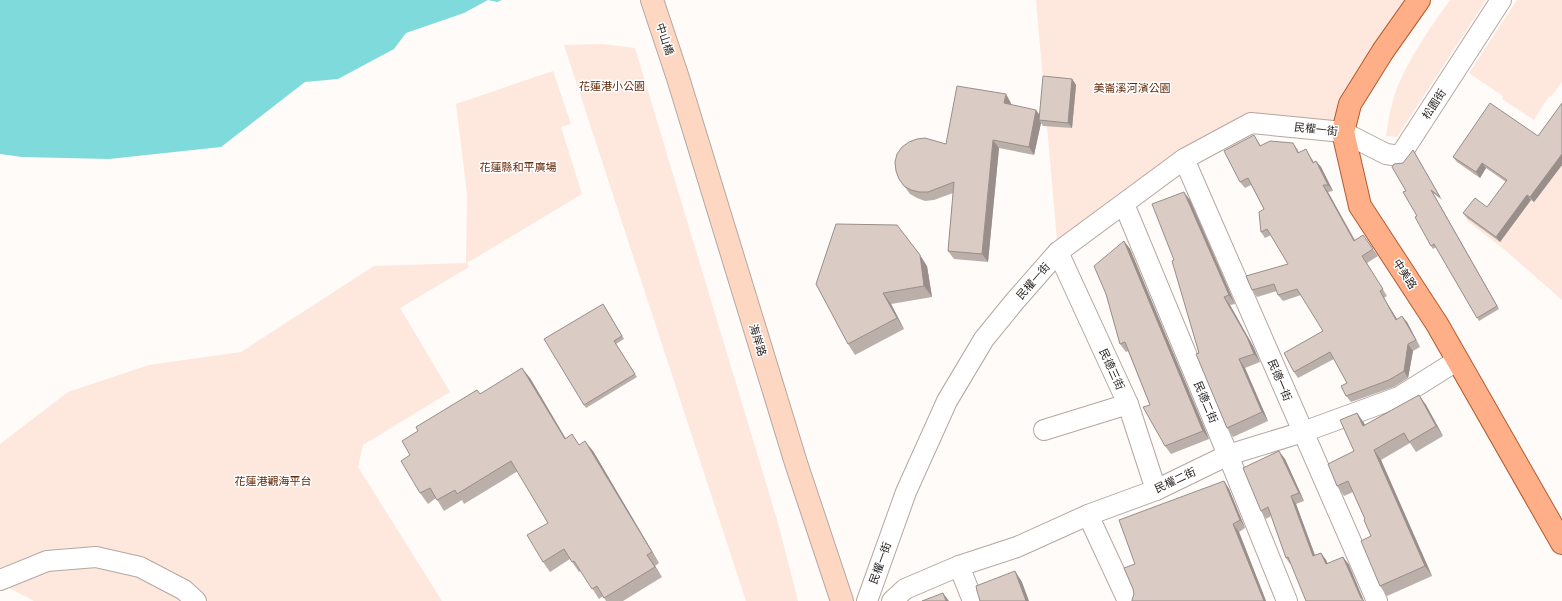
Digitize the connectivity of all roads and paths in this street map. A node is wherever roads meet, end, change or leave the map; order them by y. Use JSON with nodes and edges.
{"nodes":[{"id":1,"x":652,"y":0,"type":"edge"},
{"id":2,"x":1420,"y":0,"type":"edge"},
{"id":3,"x":1500,"y":0,"type":"edge"},
{"id":4,"x":678,"y":78,"type":"joint"},
{"id":5,"x":1343,"y":132,"type":"junction"},
{"id":6,"x":1184,"y":159,"type":"junction"},
{"id":7,"x":1124,"y":204,"type":"junction"},
{"id":8,"x":1058,"y":252,"type":"junction"},
{"id":9,"x":1458,"y":360,"type":"junction"},
{"id":10,"x":1128,"y":404,"type":"junction"},
{"id":11,"x":1044,"y":430,"type":"dead end"},
{"id":12,"x":1303,"y":432,"type":"junction"},
{"id":13,"x":1228,"y":455,"type":"junction"},
{"id":14,"x":1156,"y":490,"type":"junction"},
{"id":15,"x":1088,"y":515,"type":"junction"},
{"id":16,"x":1562,"y":543,"type":"edge"},
{"id":17,"x":960,"y":566,"type":"junction"},
{"id":18,"x":0,"y":580,"type":"edge"},
{"id":19,"x":196,"y":601,"type":"edge"},
{"id":20,"x":842,"y":601,"type":"edge"},
{"id":21,"x":867,"y":601,"type":"edge"},
{"id":22,"x":892,"y":601,"type":"edge"},
{"id":23,"x":973,"y":601,"type":"edge"},
{"id":24,"x":1128,"y":601,"type":"edge"},
{"id":25,"x":1287,"y":601,"type":"edge"},
{"id":26,"x":1378,"y":601,"type":"edge"}],
"edges":[{"from":1,"to":4,"type":"main road","name":"中山橋"},
{"from":2,"to":5,"type":"main road","name":"中美路"},
{"from":3,"to":5,"type":"street","name":"松園街"},
{"from":4,"to":20,"type":"main road","name":"海岸路"},
{"from":5,"to":6,"type":"street","name":"民權一街"},
{"from":5,"to":9,"type":"main road","name":"中美路"},
{"from":6,"to":7,"type":"street","name":"民權一街"},
{"from":6,"to":12,"type":"street","name":"民德一街"},
{"from":7,"to":8,"type":"street","name":"民權一街"},
{"from":7,"to":13,"type":"street","name":"民德二街"},
{"from":8,"to":10,"type":"street","name":"民德三街"},
{"from":8,"to":21,"type":"street","name":"民權一街"},
{"from":9,"to":12,"type":"street","name":"民權二街"},
{"from":9,"to":16,"type":"main road","name":"中美路"},
{"from":10,"to":11,"type":"street"},
{"from":10,"to":14,"type":"street","name":"民德三街"},
{"from":12,"to":13,"type":"street","name":"民權二街"},
{"from":12,"to":26,"type":"street","name":"民德一街"},
{"from":13,"to":14,"type":"street","name":"民權二街"},
{"from":13,"to":25,"type":"street","name":"民德二街"},
{"from":14,"to":15,"type":"street","name":"民權二街"},
{"from":15,"to":17,"type":"street","name":"民權二街"},
{"from":15,"to":24,"type":"street"},
{"from":17,"to":22,"type":"street","name":"民權二街"},
{"from":17,"to":23,"type":"street"},
{"from":18,"to":19,"type":"street"}]}
